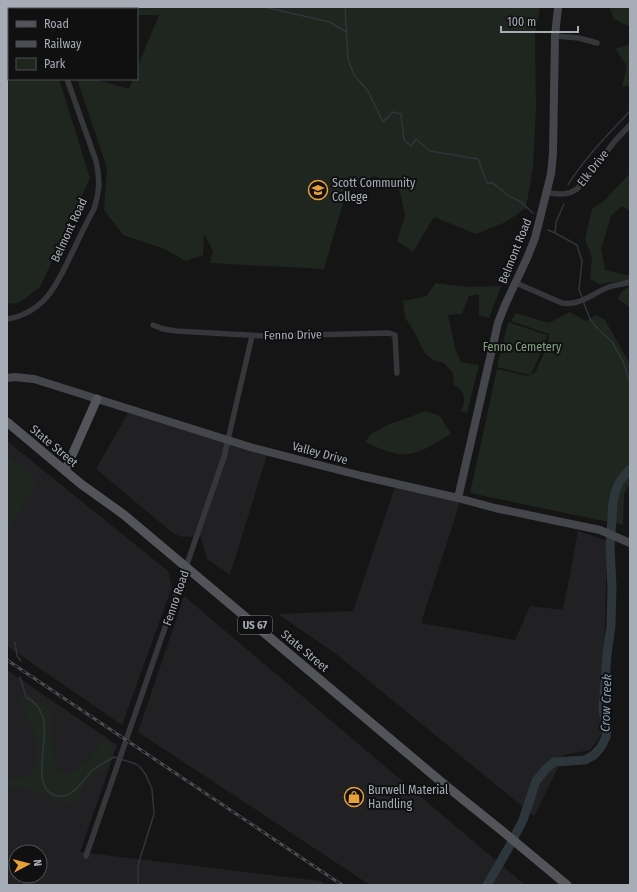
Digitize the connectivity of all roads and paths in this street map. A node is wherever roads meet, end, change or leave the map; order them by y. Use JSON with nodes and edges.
{"nodes":[{"id":1,"x":558,"y":7,"type":"edge"},
{"id":2,"x":555,"y":36,"type":"junction"},
{"id":3,"x":597,"y":43,"type":"dead end"},
{"id":4,"x":67,"y":80,"type":"edge"},
{"id":5,"x":630,"y":125,"type":"edge"},
{"id":6,"x":548,"y":192,"type":"junction"},
{"id":7,"x":630,"y":282,"type":"edge"},
{"id":8,"x":516,"y":283,"type":"junction"},
{"id":9,"x":7,"y":319,"type":"edge"},
{"id":10,"x":153,"y":325,"type":"dead end"},
{"id":11,"x":252,"y":336,"type":"junction"},
{"id":12,"x":397,"y":373,"type":"dead end"},
{"id":13,"x":7,"y":378,"type":"edge"},
{"id":14,"x":97,"y":399,"type":"junction"},
{"id":15,"x":7,"y":422,"type":"edge"},
{"id":16,"x":229,"y":439,"type":"junction"},
{"id":17,"x":65,"y":471,"type":"junction"},
{"id":18,"x":458,"y":498,"type":"junction"},
{"id":19,"x":627,"y":541,"type":"edge"},
{"id":20,"x":187,"y":568,"type":"junction"},
{"id":21,"x":86,"y":856,"type":"dead end"},
{"id":22,"x":567,"y":885,"type":"edge"}],
"edges":[{"from":1,"to":2,"type":"street","name":"Belmont Road"},
{"from":2,"to":3,"type":"street"},
{"from":2,"to":6,"type":"street","name":"Belmont Road"},
{"from":4,"to":9,"type":"street","name":"Belmont Road"},
{"from":5,"to":6,"type":"street","name":"Elk Drive"},
{"from":6,"to":8,"type":"street","name":"Belmont Road"},
{"from":7,"to":8,"type":"street"},
{"from":8,"to":18,"type":"street","name":"Belmont Road"},
{"from":10,"to":11,"type":"street","name":"Fenno Drive"},
{"from":11,"to":12,"type":"street","name":"Fenno Drive"},
{"from":11,"to":16,"type":"street","name":"Fenno Road"},
{"from":13,"to":14,"type":"street","name":"Valley Drive"},
{"from":14,"to":16,"type":"street","name":"Valley Drive"},
{"from":14,"to":17,"type":"main road"},
{"from":15,"to":17,"type":"main road","name":"State Street","number":"US 67"},
{"from":16,"to":18,"type":"street","name":"Valley Drive"},
{"from":16,"to":20,"type":"street","name":"Fenno Road"},
{"from":17,"to":20,"type":"main road","name":"State Street","number":"US 67"},
{"from":18,"to":19,"type":"street","name":"Valley Drive"},
{"from":20,"to":21,"type":"street","name":"Fenno Road"},
{"from":20,"to":22,"type":"main road","name":"State Street","number":"US 67"}]}
